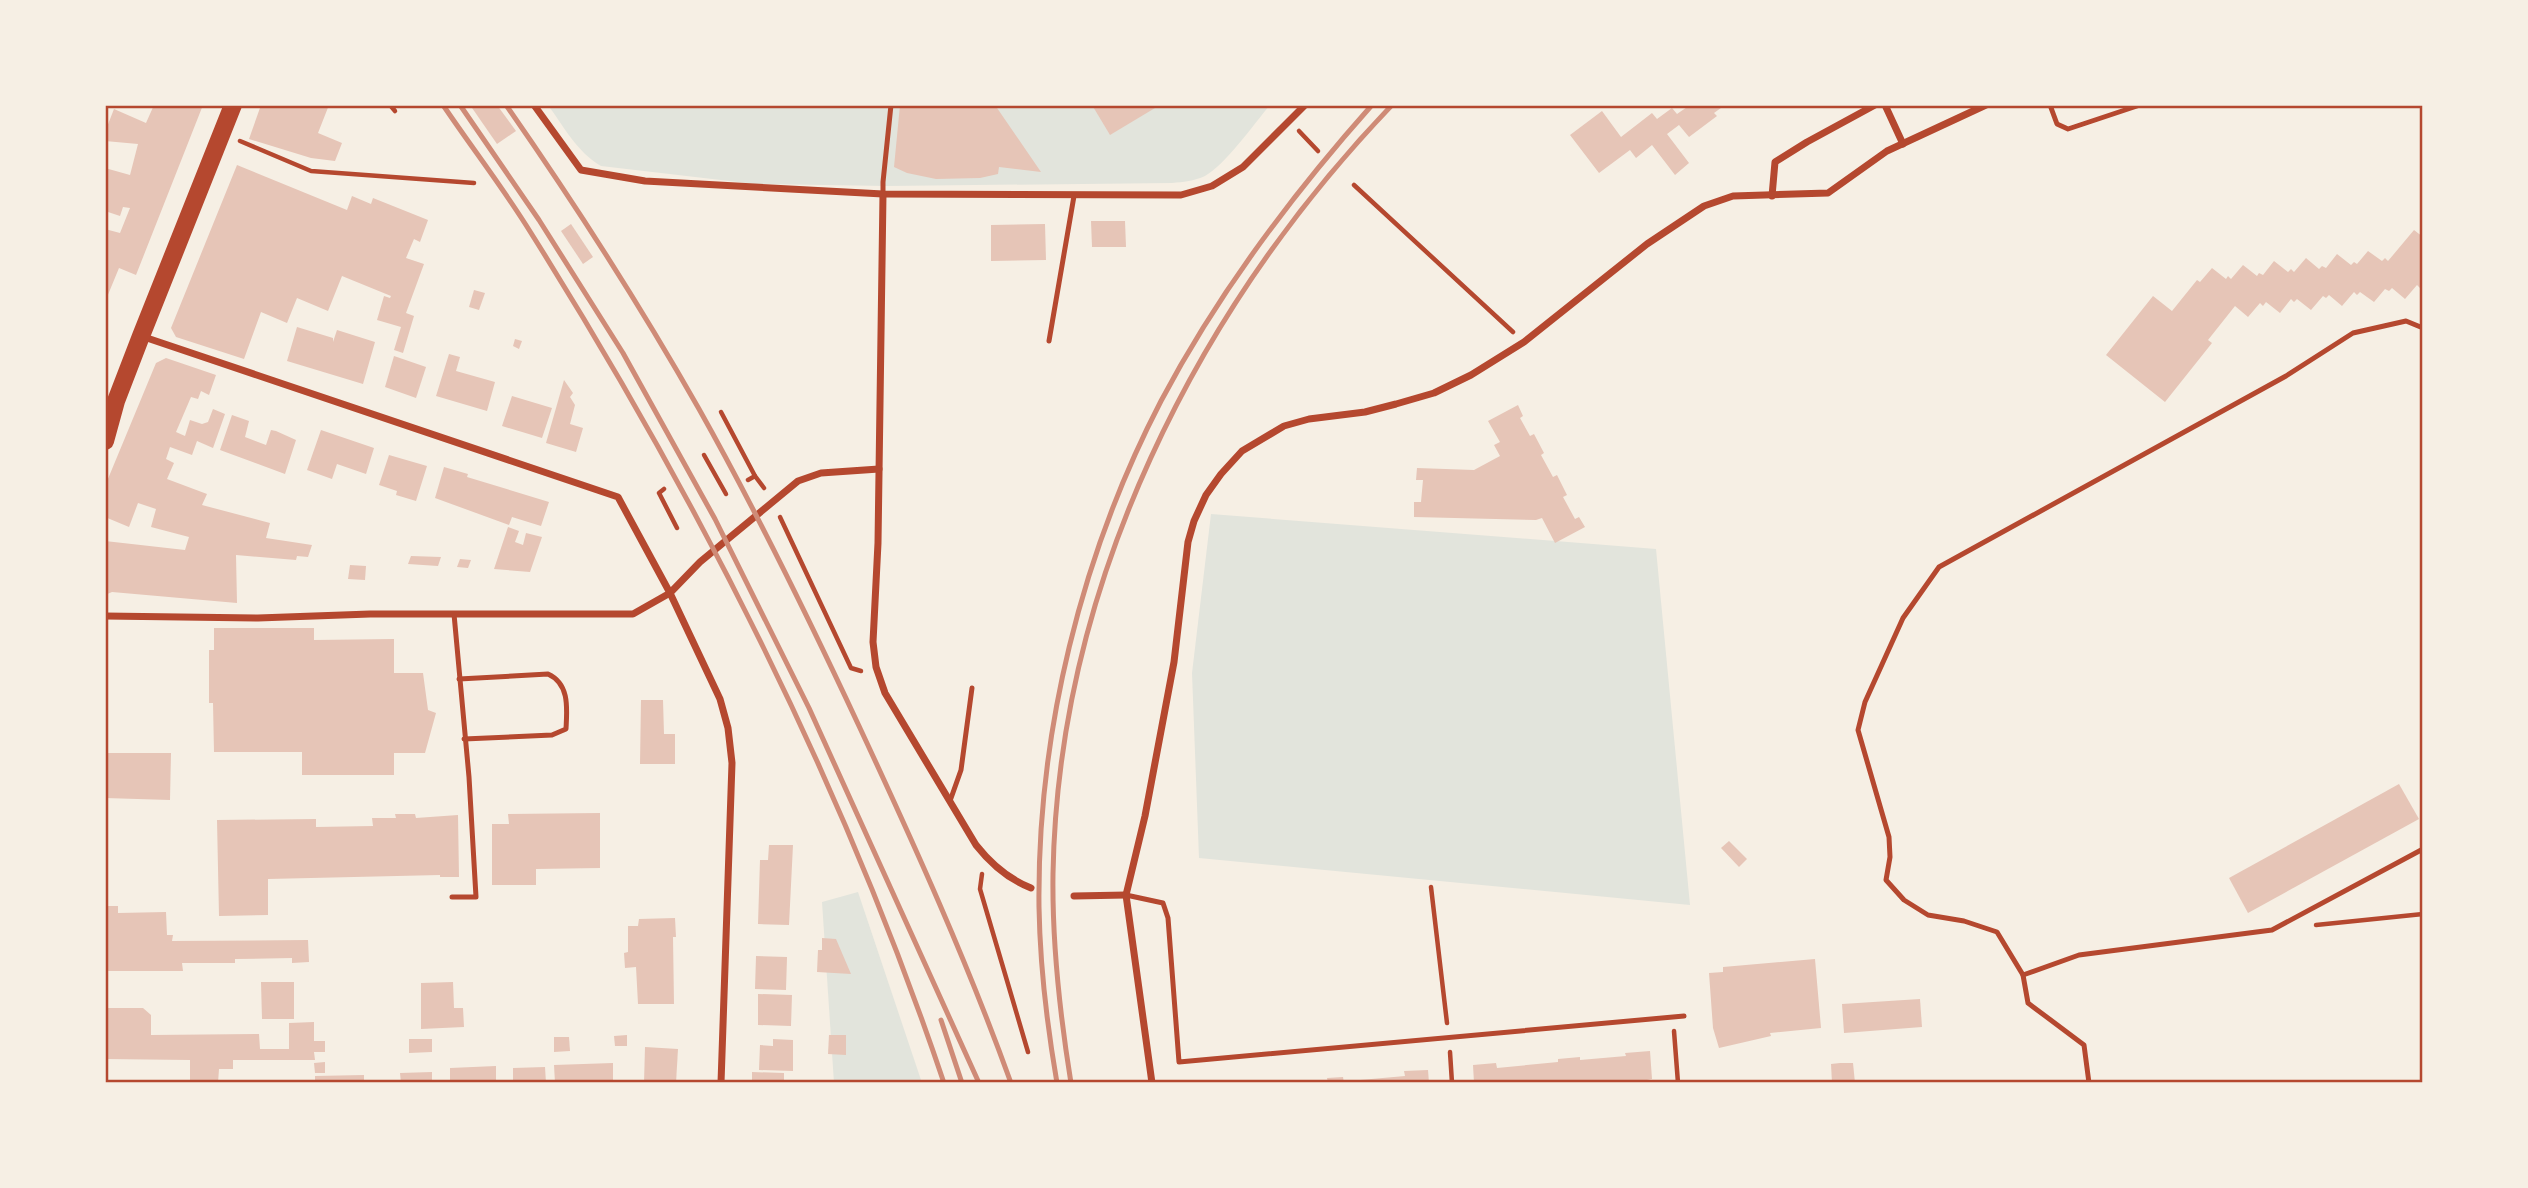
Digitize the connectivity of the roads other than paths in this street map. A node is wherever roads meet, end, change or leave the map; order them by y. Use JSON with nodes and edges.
{"nodes":[{"id":1,"x":233,"y":105,"type":"edge"},
{"id":2,"x":534,"y":105,"type":"edge"},
{"id":3,"x":891,"y":105,"type":"edge"},
{"id":4,"x":1305,"y":105,"type":"edge"},
{"id":5,"x":1875,"y":105,"type":"edge"},
{"id":6,"x":1885,"y":105,"type":"edge"},
{"id":7,"x":1986,"y":105,"type":"edge"},
{"id":8,"x":2050,"y":105,"type":"edge"},
{"id":9,"x":2140,"y":105,"type":"edge"},
{"id":10,"x":1903,"y":144,"type":"junction"},
{"id":11,"x":883,"y":194,"type":"junction"},
{"id":12,"x":1772,"y":196,"type":"junction"},
{"id":13,"x":1074,"y":197,"type":"junction"},
{"id":14,"x":2423,"y":328,"type":"edge"},
{"id":15,"x":141,"y":336,"type":"junction"},
{"id":16,"x":1049,"y":341,"type":"dead end"},
{"id":17,"x":111,"y":408,"type":"edge"},
{"id":18,"x":105,"y":442,"type":"edge"},
{"id":19,"x":879,"y":469,"type":"junction"},
{"id":20,"x":670,"y":593,"type":"junction"},
{"id":21,"x":454,"y":614,"type":"junction"},
{"id":22,"x":105,"y":616,"type":"edge"},
{"id":23,"x":458,"y":679,"type":"junction"},
{"id":24,"x":972,"y":688,"type":"dead end"},
{"id":25,"x":464,"y":739,"type":"junction"},
{"id":26,"x":950,"y":801,"type":"junction"},
{"id":27,"x":2423,"y":849,"type":"edge"},
{"id":28,"x":1031,"y":888,"type":"dead end"},
{"id":29,"x":1126,"y":895,"type":"junction"},
{"id":30,"x":1074,"y":896,"type":"dead end"},
{"id":31,"x":452,"y":897,"type":"dead end"},
{"id":32,"x":2024,"y":975,"type":"junction"},
{"id":33,"x":1684,"y":1016,"type":"dead end"},
{"id":34,"x":721,"y":1083,"type":"edge"},
{"id":35,"x":1152,"y":1083,"type":"edge"},
{"id":36,"x":2089,"y":1083,"type":"edge"}],
"edges":[{"from":1,"to":15,"type":"main road"},
{"from":2,"to":11,"type":"street"},
{"from":3,"to":11,"type":"lane"},
{"from":4,"to":13,"type":"street"},
{"from":5,"to":12,"type":"street"},
{"from":6,"to":10,"type":"street"},
{"from":7,"to":10,"type":"street"},
{"from":8,"to":9,"type":"lane"},
{"from":10,"to":12,"type":"street"},
{"from":11,"to":13,"type":"street"},
{"from":11,"to":19,"type":"street"},
{"from":12,"to":29,"type":"street"},
{"from":13,"to":16,"type":"lane"},
{"from":14,"to":32,"type":"lane"},
{"from":15,"to":17,"type":"main road"},
{"from":15,"to":20,"type":"street"},
{"from":17,"to":18,"type":"main road"},
{"from":19,"to":20,"type":"street"},
{"from":19,"to":26,"type":"street"},
{"from":20,"to":21,"type":"street"},
{"from":20,"to":34,"type":"street"},
{"from":21,"to":22,"type":"street"},
{"from":21,"to":23,"type":"lane"},
{"from":23,"to":25,"type":"lane"},
{"from":23,"to":25,"type":"lane"},
{"from":24,"to":26,"type":"lane"},
{"from":25,"to":31,"type":"lane"},
{"from":26,"to":28,"type":"street"},
{"from":27,"to":32,"type":"lane"},
{"from":29,"to":30,"type":"street"},
{"from":29,"to":33,"type":"lane"},
{"from":29,"to":35,"type":"street"},
{"from":32,"to":36,"type":"lane"}]}
